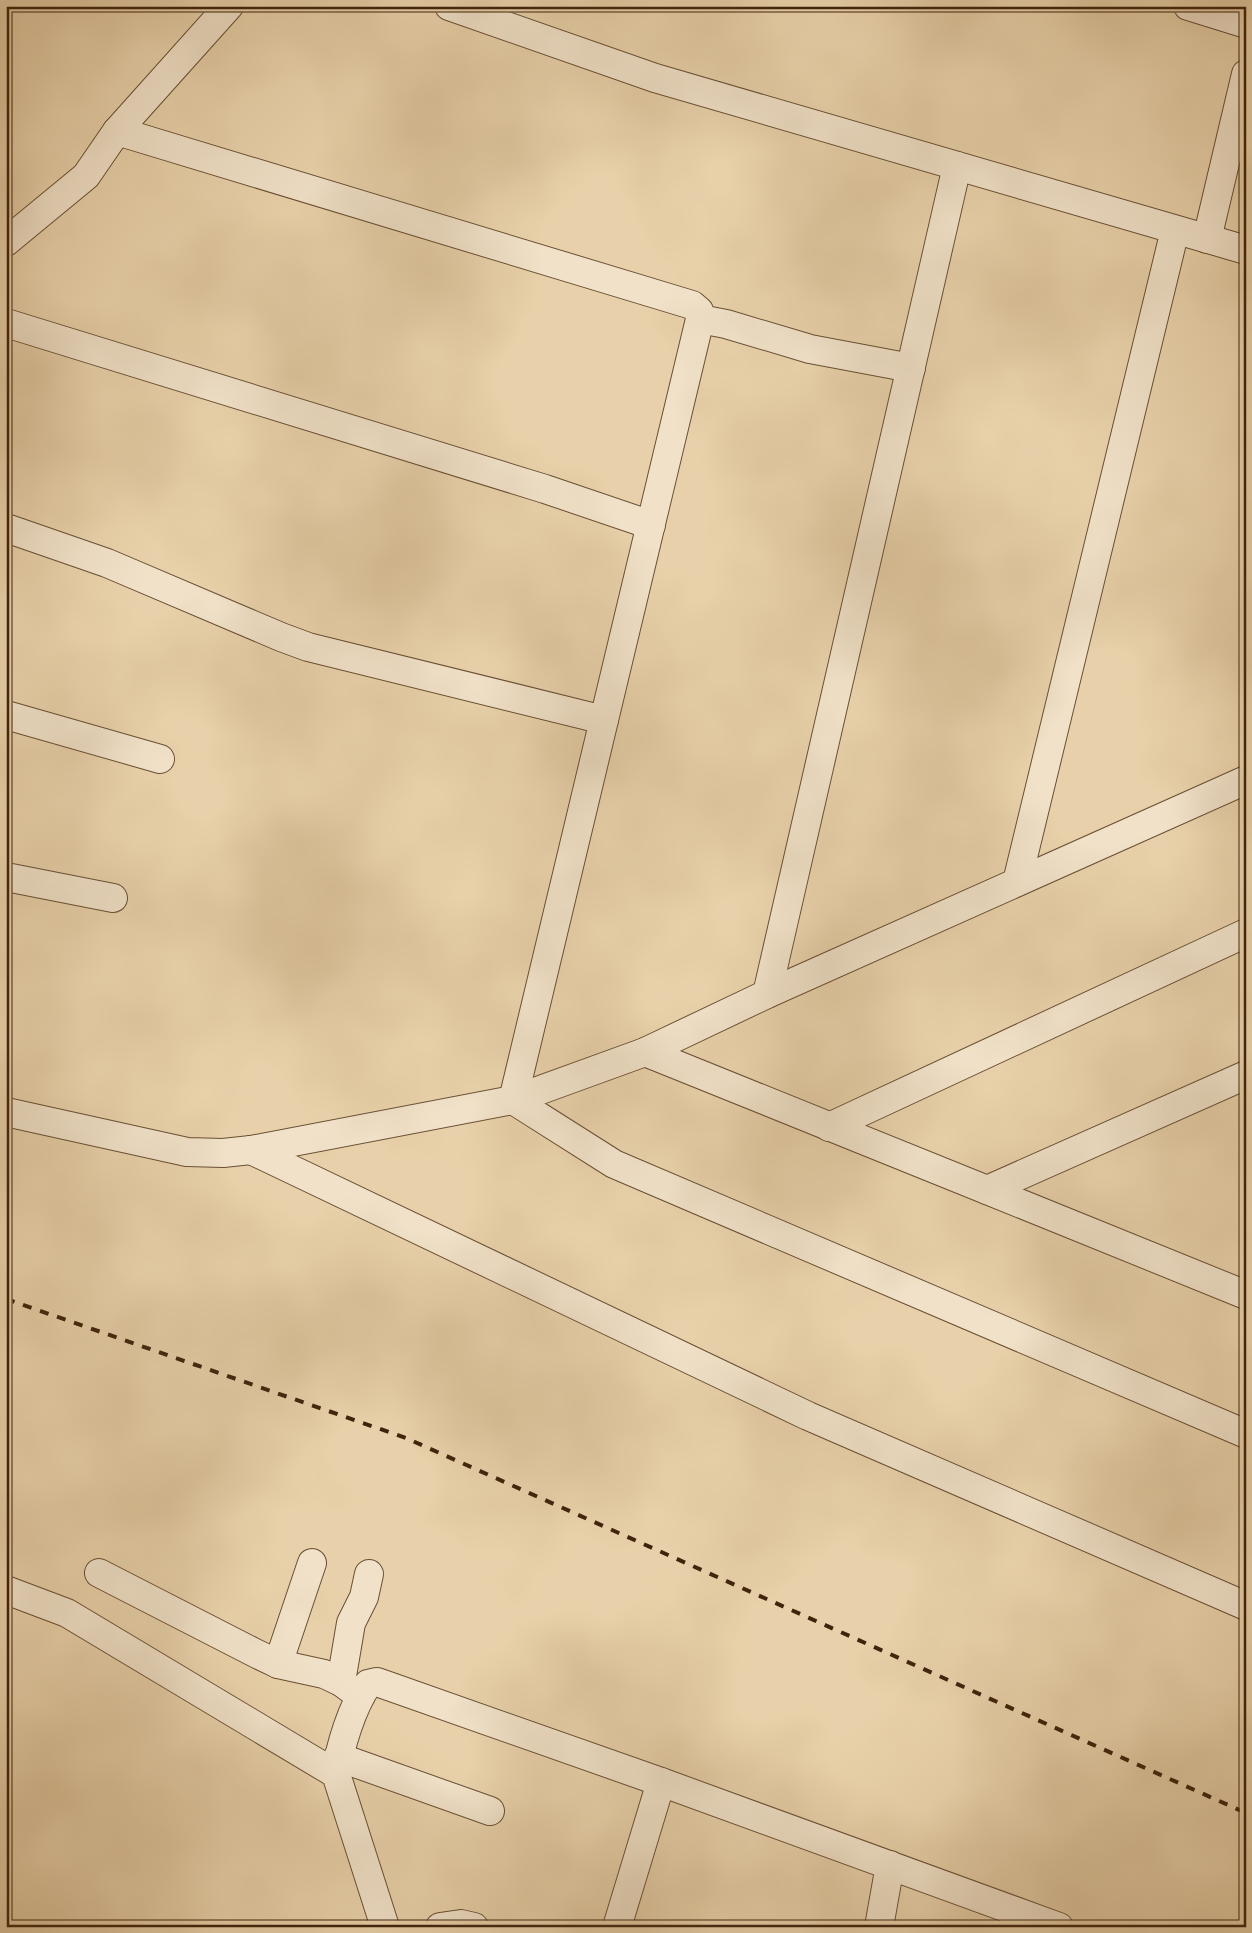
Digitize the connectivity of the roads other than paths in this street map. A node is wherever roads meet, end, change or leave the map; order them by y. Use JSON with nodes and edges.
{"nodes":[{"id":1,"x":229,"y":6,"type":"edge"},
{"id":2,"x":448,"y":6,"type":"edge"},
{"id":3,"x":1188,"y":6,"type":"edge"},
{"id":4,"x":1246,"y":24,"type":"edge"},
{"id":5,"x":1246,"y":74,"type":"edge"},
{"id":6,"x":117,"y":131,"type":"junction"},
{"id":7,"x":957,"y":166,"type":"junction"},
{"id":8,"x":1175,"y":230,"type":"junction"},
{"id":9,"x":1207,"y":238,"type":"junction"},
{"id":10,"x":6,"y":242,"type":"edge"},
{"id":11,"x":1246,"y":250,"type":"edge"},
{"id":12,"x":700,"y":319,"type":"junction"},
{"id":13,"x":6,"y":323,"type":"edge"},
{"id":14,"x":911,"y":368,"type":"junction"},
{"id":15,"x":650,"y":525,"type":"junction"},
{"id":16,"x":6,"y":528,"type":"edge"},
{"id":17,"x":6,"y":715,"type":"edge"},
{"id":18,"x":604,"y":720,"type":"junction"},
{"id":19,"x":160,"y":758,"type":"dead end"},
{"id":20,"x":1246,"y":780,"type":"edge"},
{"id":21,"x":6,"y":878,"type":"edge"},
{"id":22,"x":1017,"y":882,"type":"junction"},
{"id":23,"x":114,"y":898,"type":"dead end"},
{"id":24,"x":1246,"y":933,"type":"edge"},
{"id":25,"x":767,"y":994,"type":"junction"},
{"id":26,"x":645,"y":1052,"type":"junction"},
{"id":27,"x":1246,"y":1074,"type":"edge"},
{"id":28,"x":514,"y":1100,"type":"junction"},
{"id":29,"x":6,"y":1112,"type":"edge"},
{"id":30,"x":829,"y":1127,"type":"junction"},
{"id":31,"x":251,"y":1150,"type":"junction"},
{"id":32,"x":986,"y":1190,"type":"junction"},
{"id":33,"x":1246,"y":1295,"type":"edge"},
{"id":34,"x":1246,"y":1434,"type":"edge"},
{"id":35,"x":312,"y":1563,"type":"dead end"},
{"id":36,"x":99,"y":1573,"type":"dead end"},
{"id":37,"x":369,"y":1574,"type":"dead end"},
{"id":38,"x":6,"y":1590,"type":"edge"},
{"id":39,"x":1246,"y":1606,"type":"edge"},
{"id":40,"x":278,"y":1664,"type":"junction"},
{"id":41,"x":351,"y":1689,"type":"junction"},
{"id":42,"x":337,"y":1765,"type":"junction"},
{"id":43,"x":661,"y":1782,"type":"junction"},
{"id":44,"x":490,"y":1811,"type":"dead end"},
{"id":45,"x":890,"y":1866,"type":"junction"},
{"id":46,"x":385,"y":1927,"type":"edge"},
{"id":47,"x":440,"y":1927,"type":"edge"},
{"id":48,"x":474,"y":1927,"type":"edge"},
{"id":49,"x":617,"y":1927,"type":"edge"},
{"id":50,"x":879,"y":1927,"type":"edge"},
{"id":51,"x":1059,"y":1927,"type":"edge"}],
"edges":[{"from":1,"to":6,"type":"street"},
{"from":2,"to":7,"type":"street"},
{"from":3,"to":4,"type":"street"},
{"from":5,"to":9,"type":"street"},
{"from":6,"to":10,"type":"street"},
{"from":6,"to":12,"type":"street"},
{"from":7,"to":8,"type":"street"},
{"from":7,"to":14,"type":"street"},
{"from":8,"to":9,"type":"street"},
{"from":8,"to":22,"type":"street"},
{"from":9,"to":11,"type":"street"},
{"from":12,"to":14,"type":"street"},
{"from":12,"to":15,"type":"street"},
{"from":13,"to":15,"type":"street"},
{"from":14,"to":25,"type":"street"},
{"from":15,"to":18,"type":"street"},
{"from":16,"to":18,"type":"street"},
{"from":17,"to":19,"type":"street"},
{"from":18,"to":28,"type":"street"},
{"from":20,"to":22,"type":"street"},
{"from":21,"to":23,"type":"street"},
{"from":22,"to":25,"type":"street"},
{"from":24,"to":30,"type":"street"},
{"from":25,"to":26,"type":"street"},
{"from":26,"to":28,"type":"street"},
{"from":26,"to":30,"type":"street"},
{"from":27,"to":32,"type":"street"},
{"from":28,"to":31,"type":"street"},
{"from":28,"to":34,"type":"street"},
{"from":29,"to":31,"type":"street"},
{"from":30,"to":32,"type":"street"},
{"from":31,"to":39,"type":"street"},
{"from":32,"to":33,"type":"street"},
{"from":35,"to":40,"type":"street"},
{"from":36,"to":40,"type":"street"},
{"from":37,"to":41,"type":"street"},
{"from":38,"to":42,"type":"street"},
{"from":40,"to":41,"type":"street"},
{"from":41,"to":42,"type":"street"},
{"from":41,"to":43,"type":"street"},
{"from":42,"to":44,"type":"street"},
{"from":42,"to":46,"type":"street"},
{"from":43,"to":45,"type":"street"},
{"from":43,"to":49,"type":"street"},
{"from":45,"to":50,"type":"street"},
{"from":45,"to":51,"type":"street"},
{"from":47,"to":48,"type":"street"}]}
